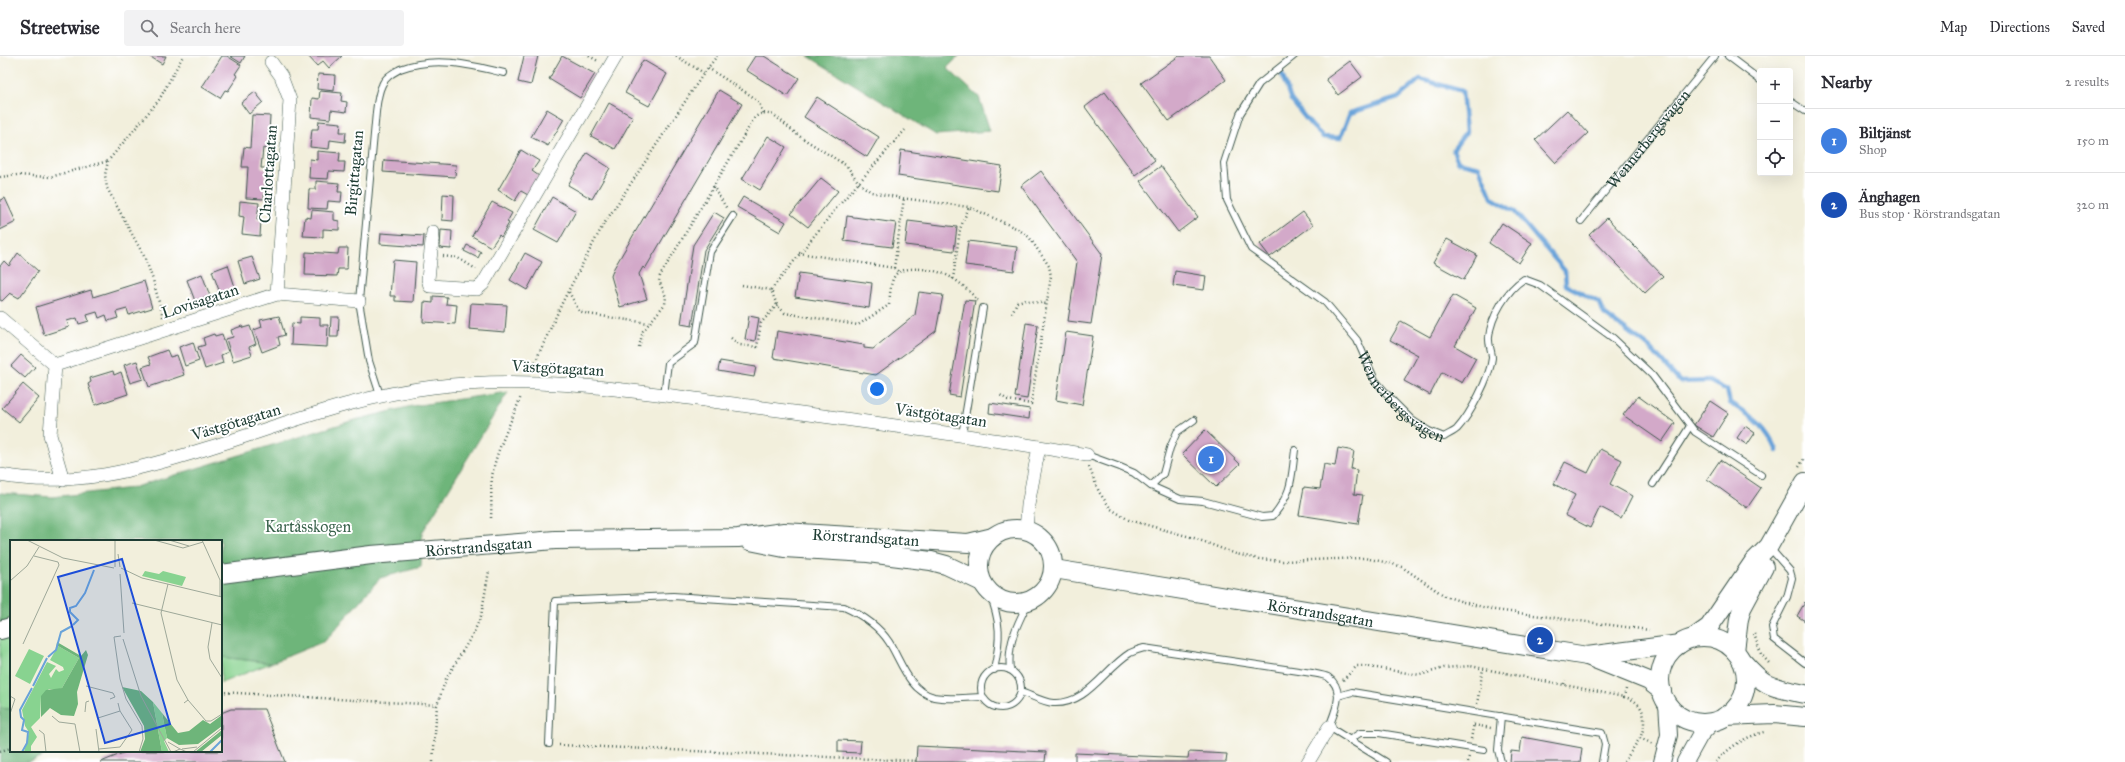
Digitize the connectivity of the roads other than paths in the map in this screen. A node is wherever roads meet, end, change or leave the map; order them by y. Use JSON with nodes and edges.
{"nodes":[{"id":1,"x":616,"y":56,"type":"edge"},
{"id":2,"x":1294,"y":56,"type":"edge"},
{"id":3,"x":1715,"y":56,"type":"edge"},
{"id":4,"x":1728,"y":56,"type":"edge"},
{"id":5,"x":271,"y":62,"type":"dead end"},
{"id":6,"x":504,"y":73,"type":"dead end"},
{"id":7,"x":1757,"y":78,"type":"edge"},
{"id":8,"x":1793,"y":103,"type":"edge"},
{"id":9,"x":1805,"y":111,"type":"edge"},
{"id":10,"x":733,"y":216,"type":"road end"},
{"id":11,"x":1581,"y":222,"type":"dead end"},
{"id":12,"x":432,"y":232,"type":"dead end"},
{"id":13,"x":277,"y":294,"type":"junction"},
{"id":14,"x":359,"y":301,"type":"junction"},
{"id":15,"x":983,"y":308,"type":"road end"},
{"id":16,"x":0,"y":318,"type":"edge"},
{"id":17,"x":55,"y":365,"type":"junction"},
{"id":18,"x":380,"y":395,"type":"junction"},
{"id":19,"x":664,"y":395,"type":"junction"},
{"id":20,"x":1194,"y":420,"type":"dead end"},
{"id":21,"x":1690,"y":426,"type":"junction"},
{"id":22,"x":962,"y":435,"type":"junction"},
{"id":23,"x":1039,"y":447,"type":"junction"},
{"id":24,"x":1295,"y":450,"type":"dead end"},
{"id":25,"x":1087,"y":455,"type":"joint"},
{"id":26,"x":0,"y":474,"type":"edge"},
{"id":27,"x":1761,"y":475,"type":"dead end"},
{"id":28,"x":1802,"y":476,"type":"edge"},
{"id":29,"x":63,"y":480,"type":"junction"},
{"id":30,"x":1653,"y":484,"type":"dead end"},
{"id":31,"x":1151,"y":486,"type":"junction"},
{"id":32,"x":1026,"y":530,"type":"junction"},
{"id":33,"x":993,"y":537,"type":"junction"},
{"id":34,"x":738,"y":538,"type":"junction"},
{"id":35,"x":1769,"y":546,"type":"junction"},
{"id":36,"x":1054,"y":569,"type":"junction"},
{"id":37,"x":222,"y":574,"type":"edge"},
{"id":38,"x":986,"y":587,"type":"junction"},
{"id":39,"x":1029,"y":601,"type":"junction"},
{"id":40,"x":10,"y":627,"type":"edge"},
{"id":41,"x":0,"y":630,"type":"edge"},
{"id":42,"x":1687,"y":641,"type":"junction"},
{"id":43,"x":1587,"y":656,"type":"junction"},
{"id":44,"x":1739,"y":656,"type":"junction"},
{"id":45,"x":1805,"y":663,"type":"edge"},
{"id":46,"x":994,"y":670,"type":"junction"},
{"id":47,"x":1010,"y":670,"type":"junction"},
{"id":48,"x":1020,"y":692,"type":"junction"},
{"id":49,"x":1805,"y":694,"type":"edge"},
{"id":50,"x":1338,"y":696,"type":"junction"},
{"id":51,"x":1665,"y":697,"type":"junction"},
{"id":52,"x":983,"y":698,"type":"junction"},
{"id":53,"x":1501,"y":716,"type":"junction"},
{"id":54,"x":1805,"y":717,"type":"edge"},
{"id":55,"x":1719,"y":719,"type":"junction"},
{"id":56,"x":1329,"y":727,"type":"junction"},
{"id":57,"x":1349,"y":740,"type":"junction"},
{"id":58,"x":549,"y":744,"type":"road end"},
{"id":59,"x":1484,"y":750,"type":"dead end"},
{"id":60,"x":1664,"y":756,"type":"edge"},
{"id":61,"x":1308,"y":762,"type":"edge"},
{"id":62,"x":1386,"y":762,"type":"edge"},
{"id":63,"x":1501,"y":762,"type":"edge"},
{"id":64,"x":1602,"y":762,"type":"edge"},
{"id":65,"x":1686,"y":762,"type":"edge"}],
"edges":[{"from":1,"to":12,"type":"street"},
{"from":2,"to":21,"type":"lane","name":"Wennerbergsvägen"},
{"from":3,"to":11,"type":"lane","name":"Wennerbergsvägen"},
{"from":4,"to":7,"type":"lane"},
{"from":5,"to":13,"type":"street","name":"Charlottagatan"},
{"from":6,"to":14,"type":"lane","name":"Birgittagatan"},
{"from":8,"to":9,"type":"lane"},
{"from":10,"to":19,"type":"lane"},
{"from":13,"to":14,"type":"street","name":"Lovisagatan"},
{"from":13,"to":17,"type":"street","name":"Lovisagatan"},
{"from":14,"to":18,"type":"lane","name":"Birgittagatan"},
{"from":15,"to":22,"type":"lane"},
{"from":16,"to":17,"type":"street"},
{"from":17,"to":29,"type":"street"},
{"from":18,"to":19,"type":"street","name":"Västgötagatan"},
{"from":18,"to":29,"type":"street","name":"Västgötagatan"},
{"from":19,"to":22,"type":"street","name":"Västgötagatan"},
{"from":20,"to":31,"type":"lane"},
{"from":21,"to":27,"type":"lane","name":"Wennerbergsvägen"},
{"from":21,"to":30,"type":"lane"},
{"from":22,"to":23,"type":"street","name":"Västgötagatan"},
{"from":23,"to":25,"type":"street","name":"Västgötagatan"},
{"from":23,"to":32,"type":"street"},
{"from":24,"to":31,"type":"lane"},
{"from":25,"to":31,"type":"lane"},
{"from":26,"to":29,"type":"street","name":"Västgötagatan"},
{"from":28,"to":35,"type":"main road"},
{"from":32,"to":33,"type":"main road","name":"Rörstrandsgatan"},
{"from":32,"to":36,"type":"main road"},
{"from":33,"to":34,"type":"main road","name":"Rörstrandsgatan"},
{"from":33,"to":38,"type":"main road"},
{"from":34,"to":37,"type":"main road","name":"Rörstrandsgatan"},
{"from":34,"to":38,"type":"main road","name":"Rörstrandsgatan"},
{"from":35,"to":42,"type":"main road"},
{"from":35,"to":44,"type":"main road"},
{"from":35,"to":45,"type":"lane"},
{"from":36,"to":39,"type":"main road"},
{"from":36,"to":43,"type":"main road","name":"Rörstrandsgatan"},
{"from":38,"to":39,"type":"main road","name":"Rörstrandsgatan"},
{"from":38,"to":46,"type":"lane"},
{"from":39,"to":47,"type":"lane"},
{"from":40,"to":41,"type":"main road"},
{"from":42,"to":43,"type":"main road","name":"Rörstrandsgatan"},
{"from":42,"to":44,"type":"main road"},
{"from":42,"to":51,"type":"main road"},
{"from":43,"to":51,"type":"main road","name":"Rörstrandsgatan"},
{"from":44,"to":49,"type":"main road"},
{"from":44,"to":55,"type":"main road"},
{"from":46,"to":47,"type":"lane"},
{"from":46,"to":52,"type":"lane"},
{"from":47,"to":48,"type":"lane"},
{"from":48,"to":50,"type":"lane"},
{"from":48,"to":52,"type":"lane"},
{"from":50,"to":53,"type":"lane"},
{"from":50,"to":56,"type":"lane"},
{"from":51,"to":55,"type":"main road"},
{"from":51,"to":60,"type":"street"},
{"from":52,"to":58,"type":"lane"},
{"from":53,"to":63,"type":"lane"},
{"from":53,"to":64,"type":"lane"},
{"from":54,"to":55,"type":"main road"},
{"from":55,"to":65,"type":"street"},
{"from":56,"to":57,"type":"lane"},
{"from":56,"to":61,"type":"street"},
{"from":57,"to":59,"type":"lane"},
{"from":57,"to":62,"type":"lane"}]}
